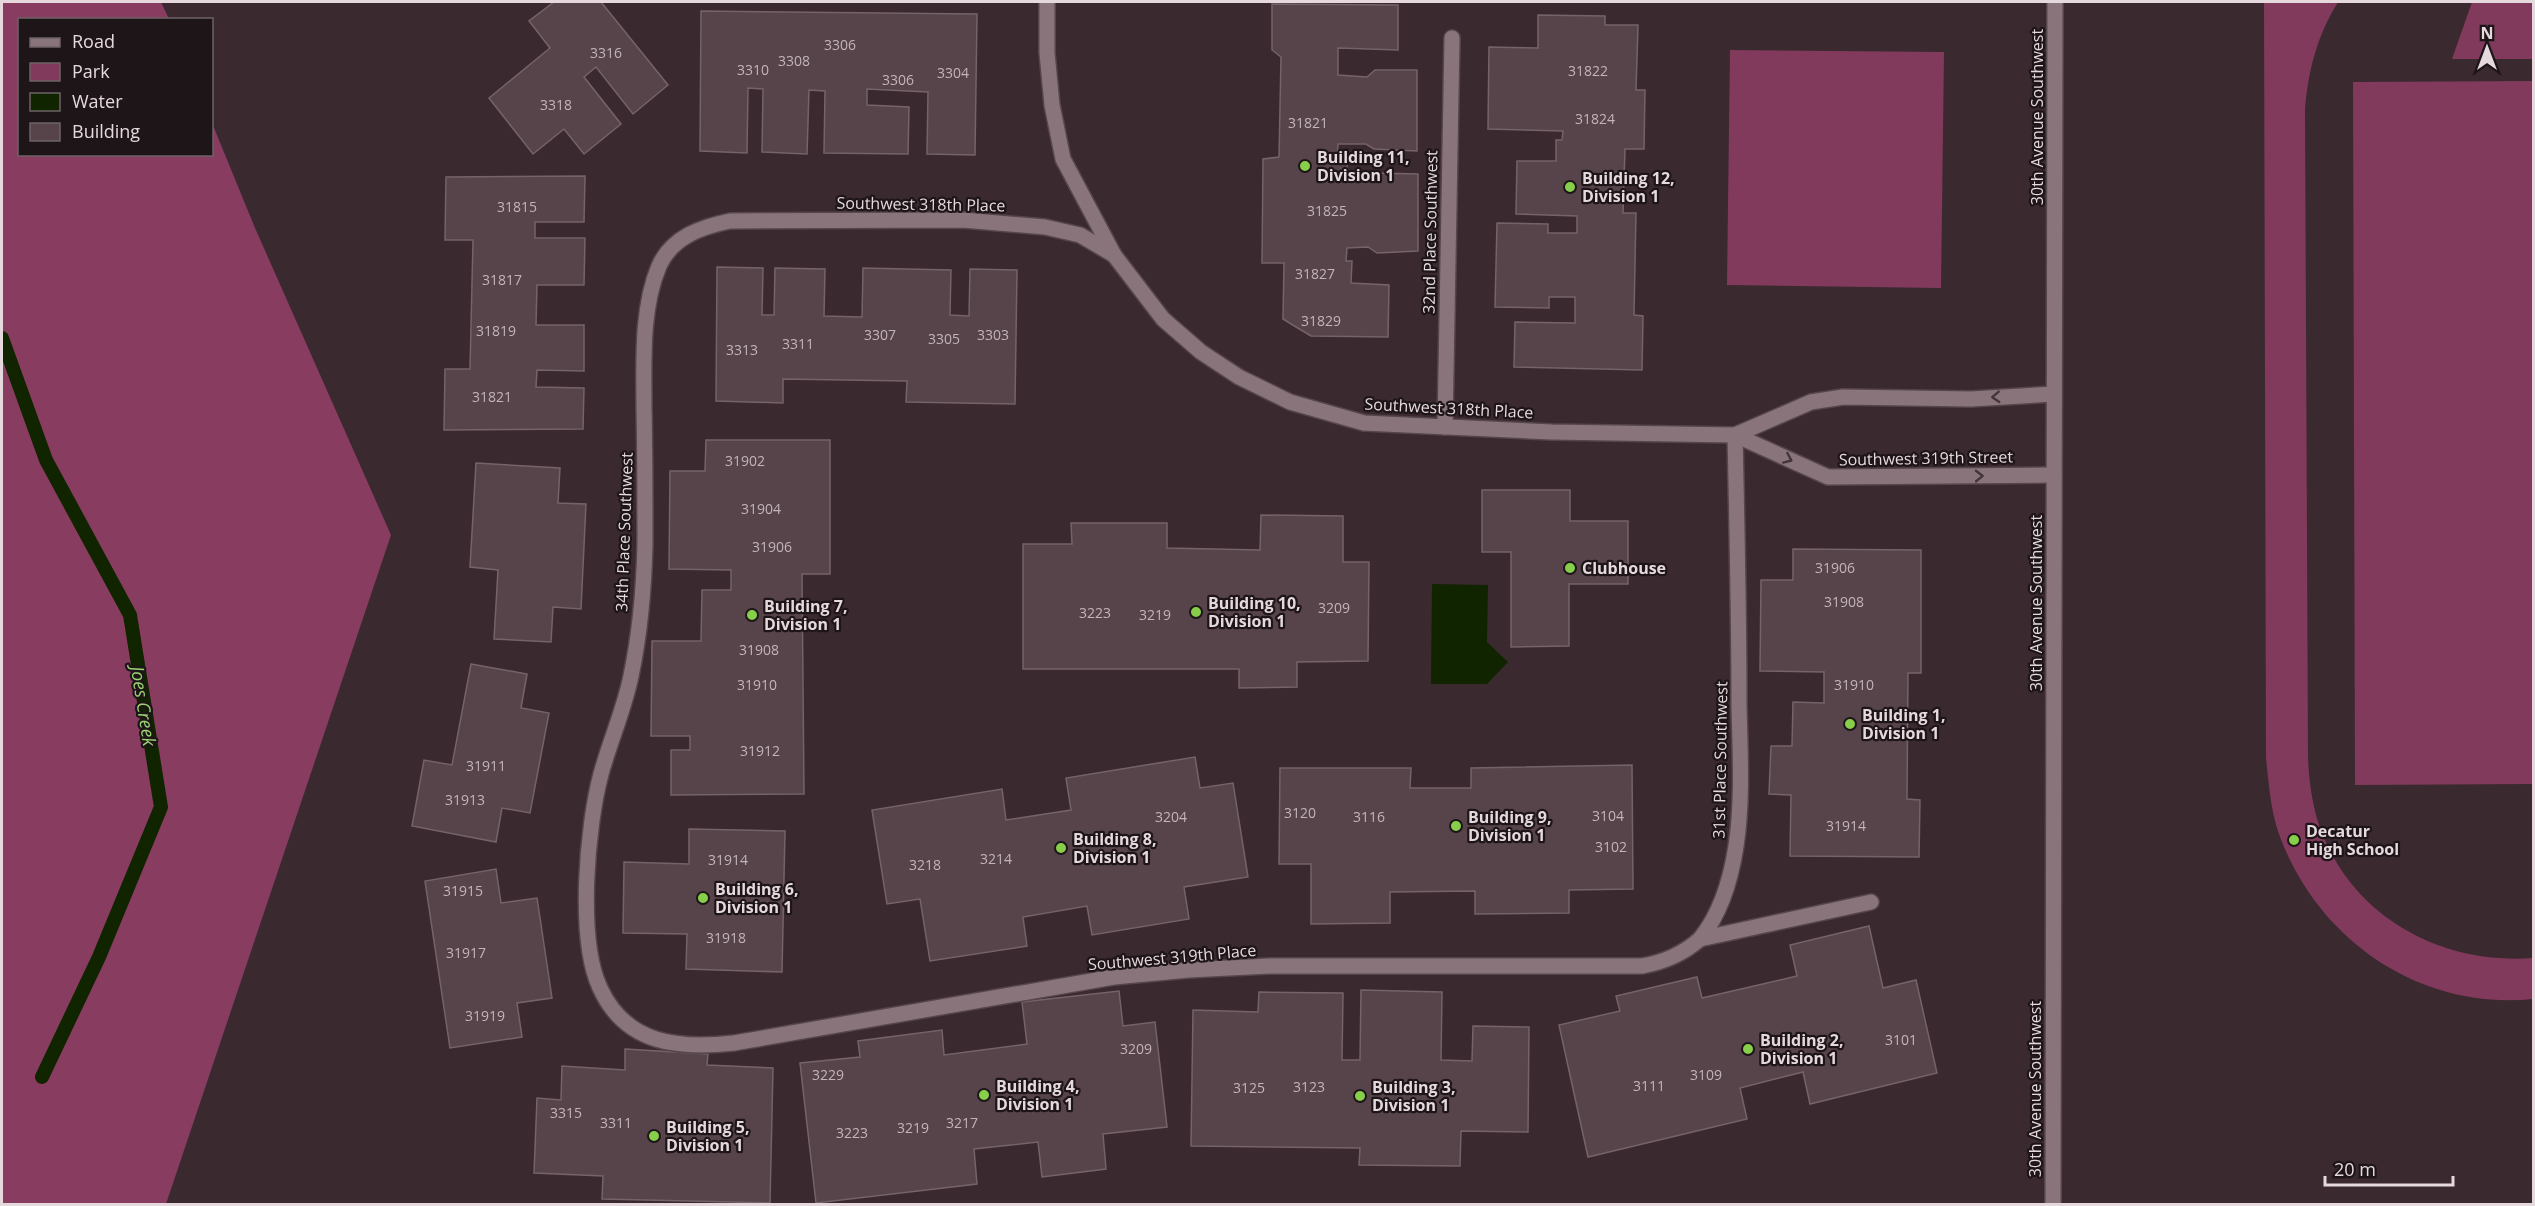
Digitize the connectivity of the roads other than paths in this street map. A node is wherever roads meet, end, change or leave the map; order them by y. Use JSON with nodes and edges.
{"nodes":[{"id":1,"x":1047,"y":2,"type":"edge"},
{"id":2,"x":2055,"y":2,"type":"edge"},
{"id":3,"x":1452,"y":38,"type":"dead end"},
{"id":4,"x":665,"y":255,"type":"joint"},
{"id":5,"x":1114,"y":255,"type":"junction"},
{"id":6,"x":2054,"y":394,"type":"junction"},
{"id":7,"x":1445,"y":427,"type":"junction"},
{"id":8,"x":1552,"y":432,"type":"joint"},
{"id":9,"x":1734,"y":435,"type":"junction"},
{"id":10,"x":2054,"y":475,"type":"junction"},
{"id":11,"x":1871,"y":902,"type":"dead end"},
{"id":12,"x":1700,"y":939,"type":"junction"},
{"id":13,"x":599,"y":986,"type":"joint"},
{"id":14,"x":2053,"y":1204,"type":"edge"}],
"edges":[{"from":1,"to":5,"type":"street"},
{"from":2,"to":6,"type":"street","name":"30th Avenue Southwest"},
{"from":3,"to":7,"type":"street","name":"32nd Place Southwest"},
{"from":4,"to":5,"type":"street","name":"Southwest 318th Place"},
{"from":4,"to":13,"type":"street","name":"34th Place Southwest"},
{"from":5,"to":7,"type":"street","name":"Southwest 318th Place"},
{"from":6,"to":9,"type":"street","name":"Southwest 319th Street","one_way":true},
{"from":6,"to":10,"type":"street","name":"30th Avenue Southwest"},
{"from":7,"to":8,"type":"street","name":"Southwest 318th Place"},
{"from":8,"to":9,"type":"street","name":"Southwest 319th Street"},
{"from":9,"to":10,"type":"street","name":"Southwest 319th Street","one_way":true},
{"from":9,"to":12,"type":"street","name":"31st Place Southwest"},
{"from":10,"to":14,"type":"street","name":"30th Avenue Southwest"},
{"from":11,"to":12,"type":"street"},
{"from":12,"to":13,"type":"street","name":"Southwest 319th Place"}]}
